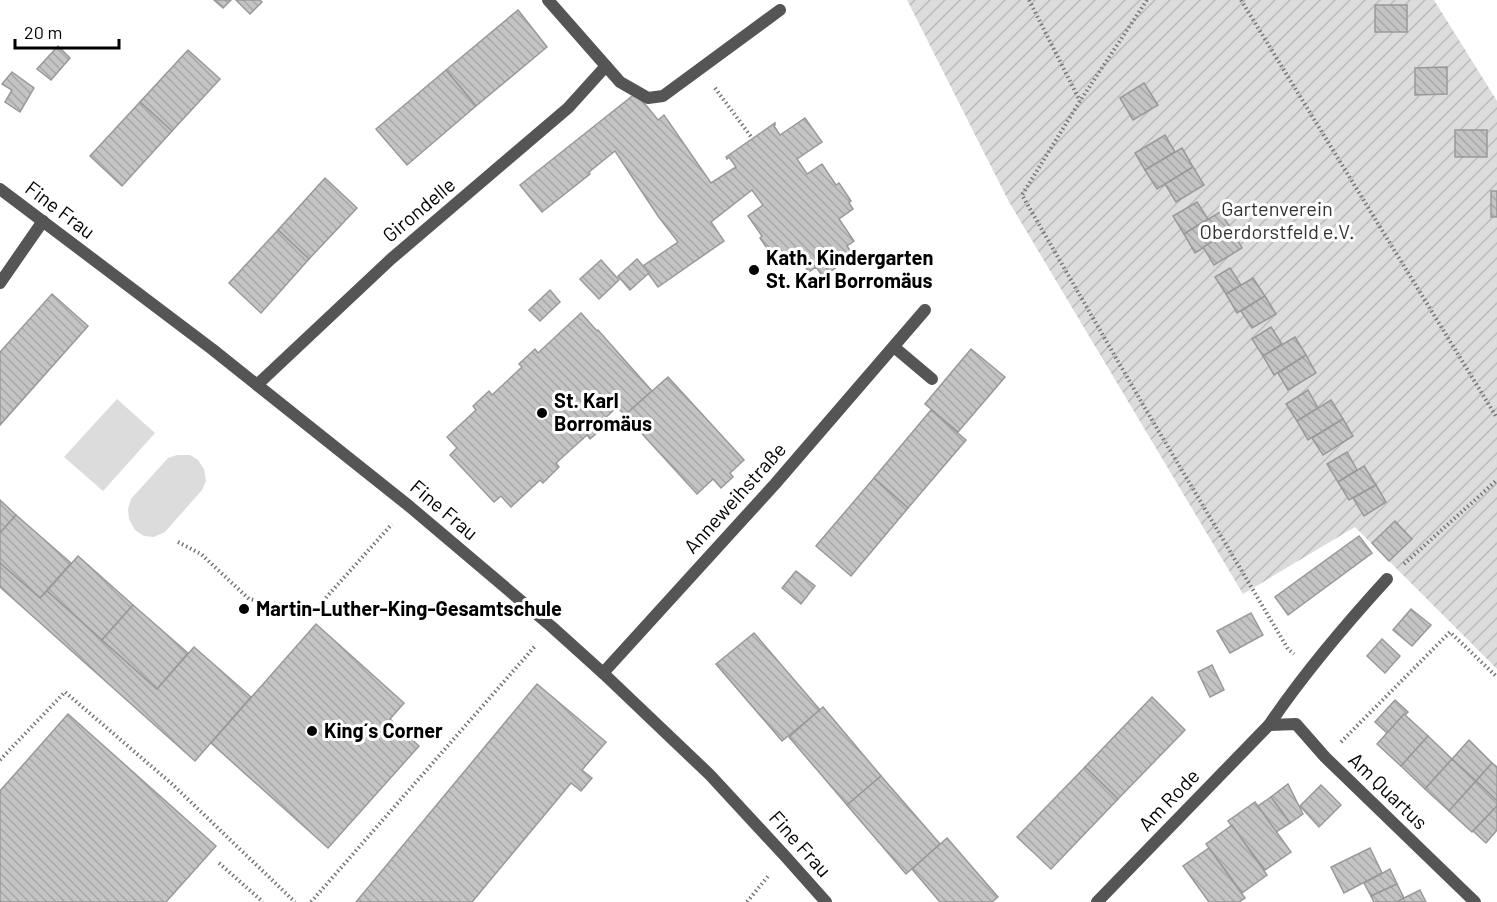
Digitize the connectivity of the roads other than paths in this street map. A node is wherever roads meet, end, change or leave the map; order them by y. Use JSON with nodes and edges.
{"nodes":[{"id":1,"x":548,"y":0,"type":"edge"},
{"id":2,"x":780,"y":10,"type":"dead end"},
{"id":3,"x":606,"y":66,"type":"junction"},
{"id":4,"x":0,"y":189,"type":"edge"},
{"id":5,"x":43,"y":221,"type":"junction"},
{"id":6,"x":0,"y":283,"type":"edge"},
{"id":7,"x":925,"y":310,"type":"dead end"},
{"id":8,"x":894,"y":347,"type":"junction"},
{"id":9,"x":932,"y":379,"type":"dead end"},
{"id":10,"x":257,"y":384,"type":"junction"},
{"id":11,"x":1387,"y":579,"type":"road end"},
{"id":12,"x":603,"y":673,"type":"junction"},
{"id":13,"x":1269,"y":725,"type":"junction"},
{"id":14,"x":826,"y":902,"type":"edge"},
{"id":15,"x":1097,"y":902,"type":"edge"},
{"id":16,"x":1475,"y":902,"type":"edge"}],
"edges":[{"from":1,"to":3,"type":"street"},
{"from":2,"to":3,"type":"street"},
{"from":3,"to":10,"type":"street","name":"Girondelle"},
{"from":4,"to":5,"type":"street","name":"Fine Frau"},
{"from":5,"to":6,"type":"street"},
{"from":5,"to":10,"type":"street","name":"Fine Frau"},
{"from":7,"to":8,"type":"street","name":"Anneweihstraße"},
{"from":8,"to":9,"type":"street"},
{"from":8,"to":12,"type":"street","name":"Anneweihstraße"},
{"from":10,"to":12,"type":"street","name":"Fine Frau"},
{"from":11,"to":13,"type":"street","name":"Am Rode"},
{"from":12,"to":14,"type":"street","name":"Fine Frau"},
{"from":13,"to":15,"type":"street","name":"Am Rode"},
{"from":13,"to":16,"type":"street","name":"Am Quartus"}]}
